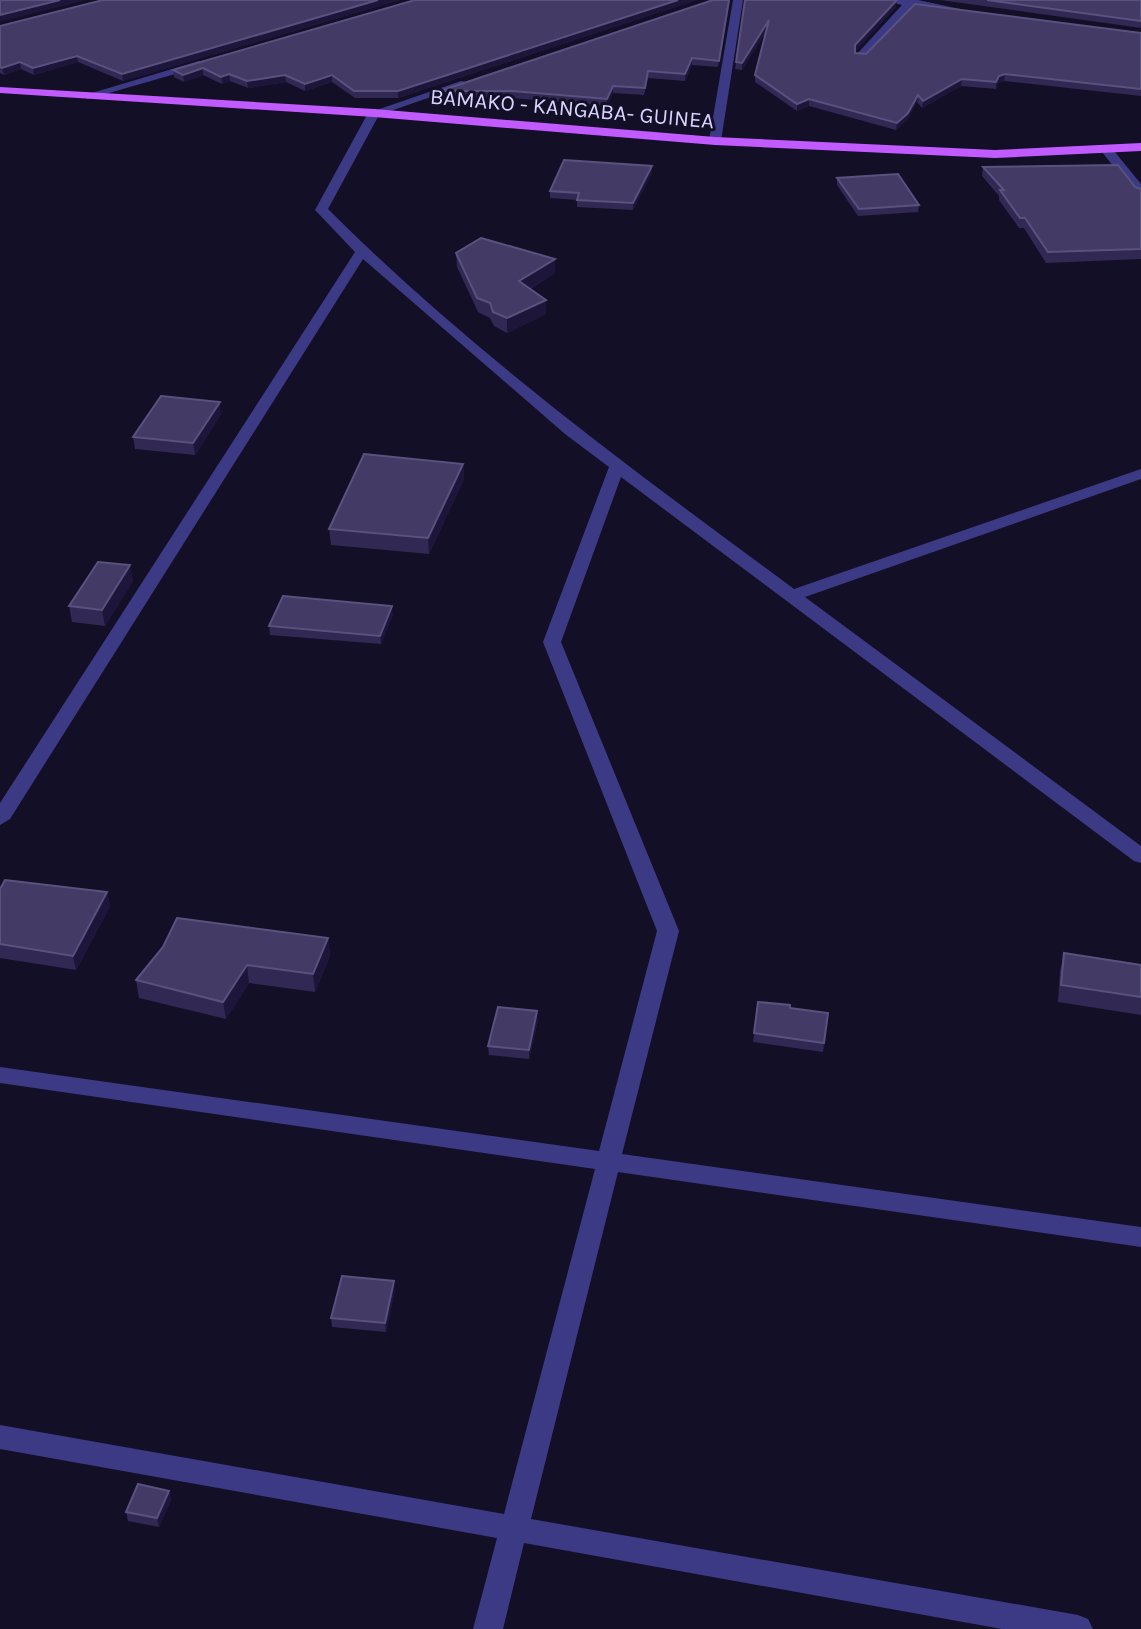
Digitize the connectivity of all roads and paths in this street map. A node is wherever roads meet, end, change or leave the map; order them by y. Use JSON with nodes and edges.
{"nodes":[{"id":1,"x":738,"y":0,"type":"edge"},
{"id":2,"x":887,"y":0,"type":"edge"},
{"id":3,"x":912,"y":2,"type":"edge"},
{"id":4,"x":972,"y":11,"type":"edge"},
{"id":5,"x":861,"y":56,"type":"edge"},
{"id":6,"x":210,"y":61,"type":"edge"},
{"id":7,"x":479,"y":78,"type":"edge"},
{"id":8,"x":0,"y":90,"type":"edge"},
{"id":9,"x":88,"y":96,"type":"junction"},
{"id":10,"x":374,"y":113,"type":"junction"},
{"id":11,"x":715,"y":141,"type":"junction"},
{"id":12,"x":1141,"y":147,"type":"edge"},
{"id":13,"x":1106,"y":149,"type":"junction"},
{"id":14,"x":1141,"y":192,"type":"edge"},
{"id":15,"x":362,"y":251,"type":"junction"},
{"id":16,"x":617,"y":466,"type":"junction"},
{"id":17,"x":1141,"y":474,"type":"edge"},
{"id":18,"x":792,"y":596,"type":"junction"},
{"id":19,"x":7,"y":796,"type":"edge"},
{"id":20,"x":0,"y":819,"type":"edge"},
{"id":21,"x":1141,"y":856,"type":"edge"},
{"id":22,"x":0,"y":1075,"type":"edge"},
{"id":23,"x":609,"y":1161,"type":"junction"},
{"id":24,"x":1141,"y":1237,"type":"edge"},
{"id":25,"x":0,"y":1437,"type":"edge"},
{"id":26,"x":514,"y":1529,"type":"junction"},
{"id":27,"x":488,"y":1629,"type":"edge"},
{"id":28,"x":1078,"y":1629,"type":"edge"}],
"edges":[{"from":1,"to":11,"type":"street"},
{"from":2,"to":3,"type":"street"},
{"from":3,"to":4,"type":"street"},
{"from":3,"to":5,"type":"street"},
{"from":6,"to":9,"type":"street"},
{"from":7,"to":10,"type":"street"},
{"from":8,"to":9,"type":"main road","name":"BAMAKO - KANGABA- GUINEA"},
{"from":9,"to":10,"type":"main road","name":"BAMAKO - KANGABA- GUINEA"},
{"from":10,"to":11,"type":"main road","name":"BAMAKO - KANGABA- GUINEA"},
{"from":10,"to":15,"type":"street"},
{"from":11,"to":13,"type":"main road","name":"BAMAKO - KANGABA- GUINEA"},
{"from":12,"to":13,"type":"main road","name":"BAMAKO - KANGABA- GUINEA"},
{"from":13,"to":14,"type":"street"},
{"from":15,"to":16,"type":"street"},
{"from":15,"to":19,"type":"street"},
{"from":16,"to":18,"type":"street"},
{"from":16,"to":23,"type":"street"},
{"from":17,"to":18,"type":"street"},
{"from":18,"to":21,"type":"street"},
{"from":19,"to":20,"type":"street"},
{"from":22,"to":23,"type":"street"},
{"from":23,"to":24,"type":"street"},
{"from":23,"to":26,"type":"street"},
{"from":25,"to":26,"type":"street"},
{"from":26,"to":27,"type":"street"},
{"from":26,"to":28,"type":"street"}]}
